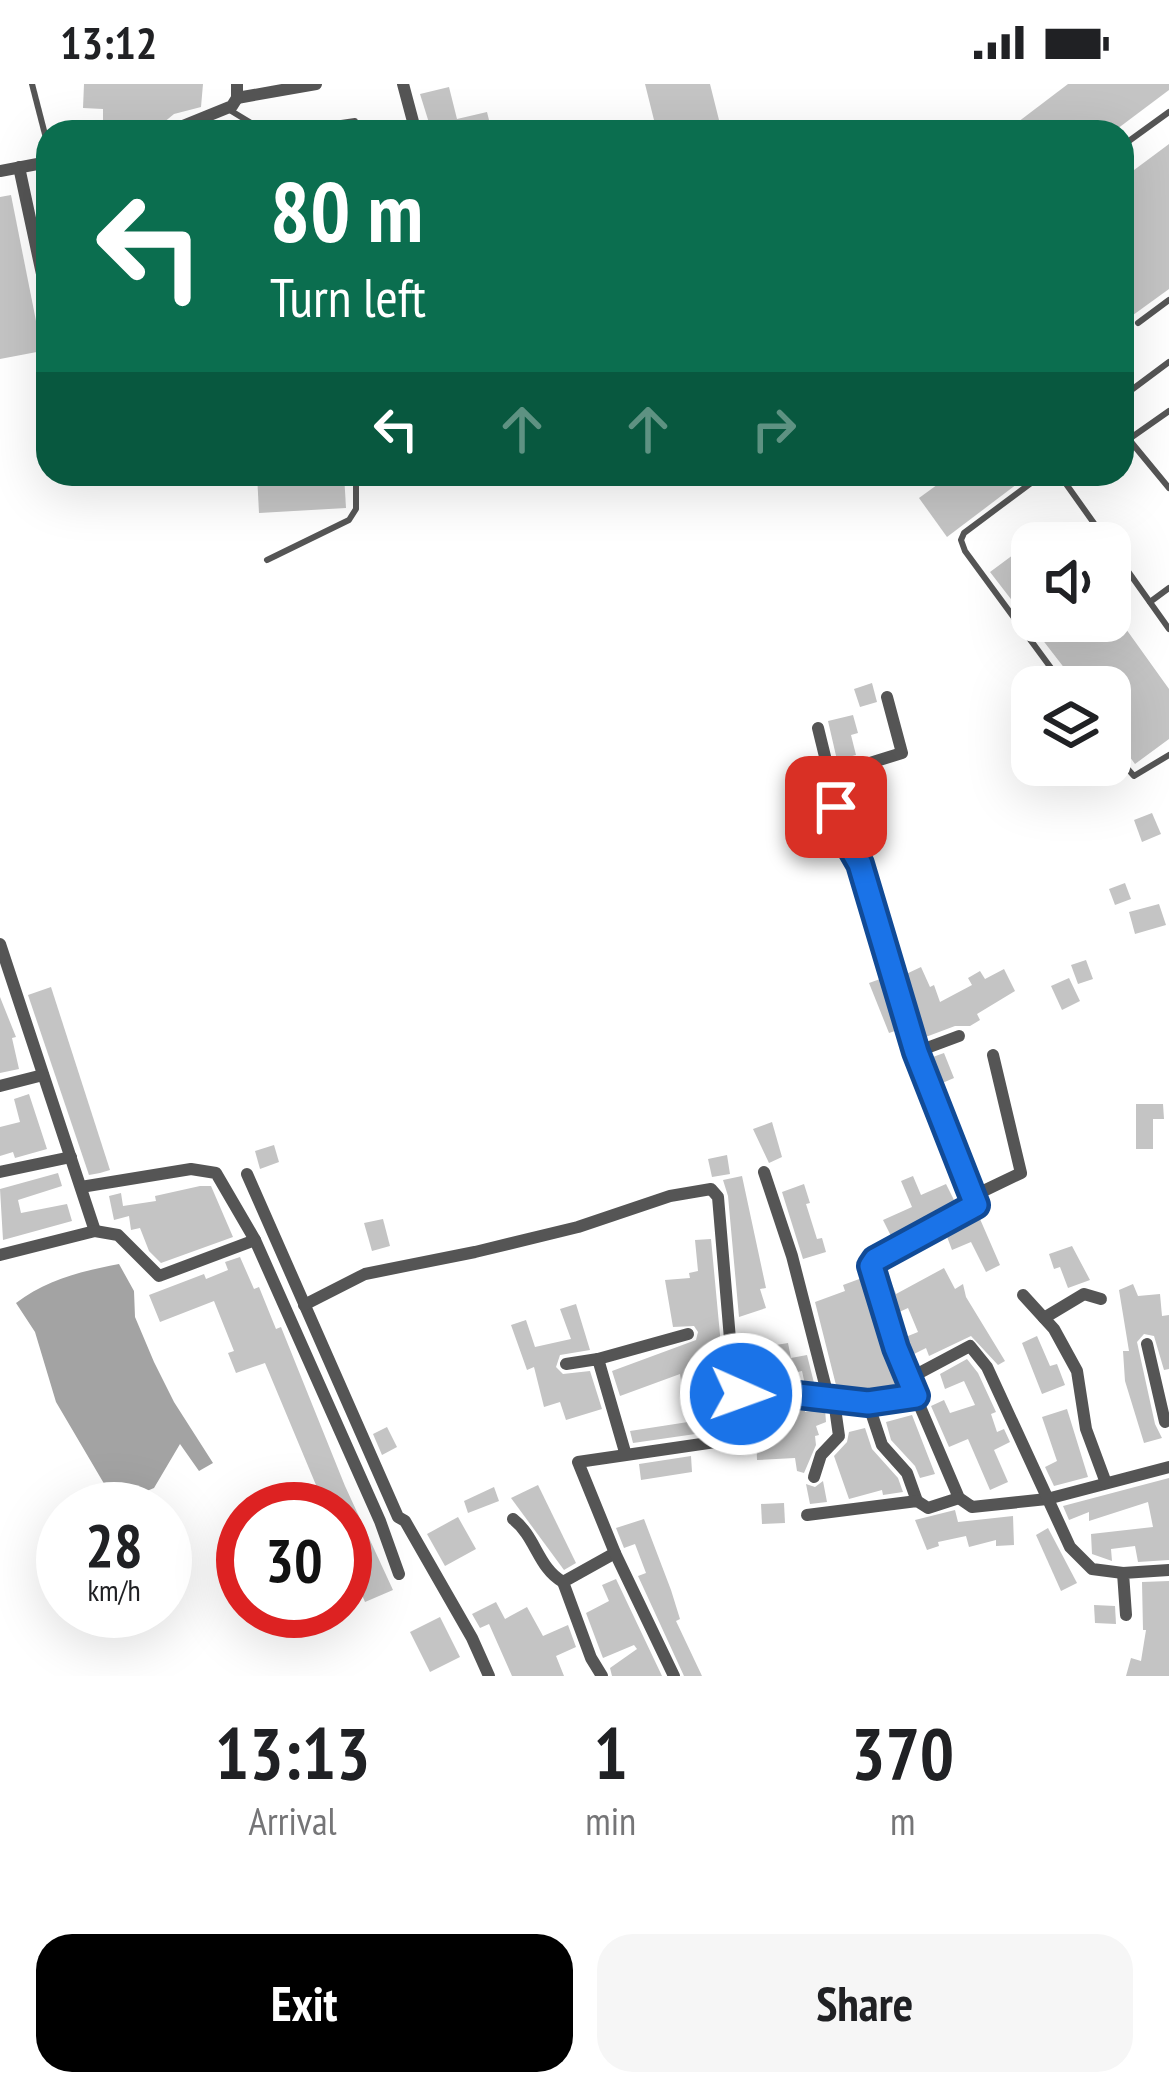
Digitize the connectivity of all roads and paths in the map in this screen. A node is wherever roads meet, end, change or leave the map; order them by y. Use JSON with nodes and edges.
{"nodes":[{"id":1,"x":32,"y":84,"type":"edge"},
{"id":2,"x":316,"y":84,"type":"edge"},
{"id":3,"x":403,"y":84,"type":"edge"},
{"id":4,"x":297,"y":86,"type":"edge"},
{"id":5,"x":234,"y":97,"type":"edge"},
{"id":6,"x":1169,"y":112,"type":"edge"},
{"id":7,"x":41,"y":120,"type":"edge"},
{"id":8,"x":191,"y":120,"type":"edge"},
{"id":9,"x":413,"y":120,"type":"edge"},
{"id":10,"x":1134,"y":137,"type":"edge"},
{"id":11,"x":36,"y":164,"type":"edge"},
{"id":12,"x":19,"y":167,"type":"junction"},
{"id":13,"x":0,"y":171,"type":"edge"},
{"id":14,"x":36,"y":246,"type":"edge"},
{"id":15,"x":1169,"y":300,"type":"edge"},
{"id":16,"x":1138,"y":323,"type":"dead end"},
{"id":17,"x":1169,"y":362,"type":"edge"},
{"id":18,"x":1134,"y":388,"type":"edge"},
{"id":19,"x":1169,"y":411,"type":"edge"},
{"id":20,"x":1134,"y":436,"type":"edge"},
{"id":21,"x":1134,"y":451,"type":"edge"},
{"id":22,"x":356,"y":486,"type":"edge"},
{"id":23,"x":1027,"y":486,"type":"edge"},
{"id":24,"x":1067,"y":486,"type":"edge"},
{"id":25,"x":1169,"y":488,"type":"edge"},
{"id":26,"x":1093,"y":522,"type":"edge"},
{"id":27,"x":267,"y":560,"type":"dead end"},
{"id":28,"x":1131,"y":575,"type":"edge"},
{"id":29,"x":1169,"y":588,"type":"edge"},
{"id":30,"x":1150,"y":602,"type":"junction"},
{"id":31,"x":1169,"y":629,"type":"edge"},
{"id":32,"x":1049,"y":666,"type":"edge"},
{"id":33,"x":887,"y":697,"type":"dead end"},
{"id":34,"x":818,"y":728,"type":"dead end"},
{"id":35,"x":1169,"y":755,"type":"edge"},
{"id":36,"x":1131,"y":773,"type":"edge"},
{"id":37,"x":828,"y":776,"type":"junction"},
{"id":38,"x":0,"y":944,"type":"edge"},
{"id":39,"x":17,"y":994,"type":"junction"},
{"id":40,"x":0,"y":998,"type":"edge"},
{"id":41,"x":959,"y":1036,"type":"dead end"},
{"id":42,"x":916,"y":1052,"type":"junction"},
{"id":43,"x":993,"y":1055,"type":"dead end"},
{"id":44,"x":44,"y":1076,"type":"junction"},
{"id":45,"x":0,"y":1086,"type":"edge"},
{"id":46,"x":70,"y":1157,"type":"junction"},
{"id":47,"x":0,"y":1172,"type":"edge"},
{"id":48,"x":764,"y":1172,"type":"dead end"},
{"id":49,"x":247,"y":1174,"type":"dead end"},
{"id":50,"x":81,"y":1187,"type":"junction"},
{"id":51,"x":973,"y":1196,"type":"junction"},
{"id":52,"x":95,"y":1231,"type":"junction"},
{"id":53,"x":255,"y":1240,"type":"junction"},
{"id":54,"x":0,"y":1255,"type":"edge"},
{"id":55,"x":1023,"y":1295,"type":"dead end"},
{"id":56,"x":1101,"y":1299,"type":"dead end"},
{"id":57,"x":304,"y":1304,"type":"junction"},
{"id":58,"x":1044,"y":1318,"type":"junction"},
{"id":59,"x":688,"y":1334,"type":"dead end"},
{"id":60,"x":1147,"y":1344,"type":"dead end"},
{"id":61,"x":598,"y":1359,"type":"junction"},
{"id":62,"x":566,"y":1364,"type":"dead end"},
{"id":63,"x":1169,"y":1376,"type":"edge"},
{"id":64,"x":908,"y":1379,"type":"junction"},
{"id":65,"x":1154,"y":1382,"type":"junction"},
{"id":66,"x":780,"y":1394,"type":"junction"},
{"id":67,"x":916,"y":1396,"type":"junction"},
{"id":68,"x":832,"y":1401,"type":"junction"},
{"id":69,"x":868,"y":1403,"type":"junction"},
{"id":70,"x":1165,"y":1422,"type":"dead end"},
{"id":71,"x":625,"y":1452,"type":"junction"},
{"id":72,"x":1169,"y":1467,"type":"edge"},
{"id":73,"x":814,"y":1477,"type":"dead end"},
{"id":74,"x":1106,"y":1483,"type":"junction"},
{"id":75,"x":959,"y":1498,"type":"junction"},
{"id":76,"x":1047,"y":1499,"type":"junction"},
{"id":77,"x":917,"y":1502,"type":"junction"},
{"id":78,"x":807,"y":1515,"type":"dead end"},
{"id":79,"x":398,"y":1517,"type":"junction"},
{"id":80,"x":513,"y":1519,"type":"dead end"},
{"id":81,"x":380,"y":1521,"type":"junction"},
{"id":82,"x":615,"y":1553,"type":"junction"},
{"id":83,"x":1169,"y":1570,"type":"edge"},
{"id":84,"x":1123,"y":1573,"type":"junction"},
{"id":85,"x":399,"y":1574,"type":"dead end"},
{"id":86,"x":563,"y":1582,"type":"junction"},
{"id":87,"x":1126,"y":1615,"type":"dead end"},
{"id":88,"x":489,"y":1676,"type":"edge"},
{"id":89,"x":602,"y":1676,"type":"edge"},
{"id":90,"x":674,"y":1676,"type":"edge"}],
"edges":[{"from":1,"to":7,"type":"lane"},
{"from":2,"to":4,"type":"street"},
{"from":3,"to":9,"type":"street"},
{"from":4,"to":5,"type":"street"},
{"from":5,"to":8,"type":"street"},
{"from":6,"to":10,"type":"lane"},
{"from":11,"to":12,"type":"street"},
{"from":12,"to":13,"type":"street"},
{"from":12,"to":14,"type":"street"},
{"from":15,"to":16,"type":"lane"},
{"from":17,"to":18,"type":"lane"},
{"from":19,"to":20,"type":"lane"},
{"from":21,"to":25,"type":"lane"},
{"from":22,"to":27,"type":"lane"},
{"from":23,"to":32,"type":"lane"},
{"from":24,"to":26,"type":"lane"},
{"from":28,"to":30,"type":"lane"},
{"from":29,"to":30,"type":"lane"},
{"from":30,"to":31,"type":"lane"},
{"from":33,"to":37,"type":"street"},
{"from":34,"to":37,"type":"street"},
{"from":35,"to":36,"type":"lane"},
{"from":37,"to":42,"type":"street"},
{"from":38,"to":39,"type":"street"},
{"from":39,"to":40,"type":"street"},
{"from":39,"to":44,"type":"street"},
{"from":41,"to":42,"type":"street"},
{"from":42,"to":51,"type":"street"},
{"from":43,"to":51,"type":"street"},
{"from":44,"to":45,"type":"street"},
{"from":44,"to":46,"type":"street"},
{"from":46,"to":47,"type":"street"},
{"from":46,"to":50,"type":"street"},
{"from":48,"to":68,"type":"street"},
{"from":49,"to":57,"type":"street"},
{"from":50,"to":52,"type":"street"},
{"from":50,"to":53,"type":"street"},
{"from":51,"to":64,"type":"street"},
{"from":52,"to":53,"type":"street"},
{"from":52,"to":54,"type":"street"},
{"from":53,"to":81,"type":"street"},
{"from":55,"to":58,"type":"street"},
{"from":56,"to":58,"type":"street"},
{"from":57,"to":66,"type":"street"},
{"from":57,"to":79,"type":"street"},
{"from":58,"to":74,"type":"street"},
{"from":59,"to":61,"type":"street"},
{"from":60,"to":65,"type":"street"},
{"from":61,"to":62,"type":"street"},
{"from":61,"to":71,"type":"street"},
{"from":63,"to":65,"type":"street"},
{"from":64,"to":67,"type":"street"},
{"from":64,"to":76,"type":"street"},
{"from":65,"to":70,"type":"street"},
{"from":66,"to":68,"type":"street"},
{"from":66,"to":71,"type":"street"},
{"from":67,"to":69,"type":"street"},
{"from":67,"to":75,"type":"street"},
{"from":68,"to":69,"type":"street"},
{"from":68,"to":73,"type":"street"},
{"from":69,"to":77,"type":"street"},
{"from":71,"to":82,"type":"street"},
{"from":72,"to":74,"type":"street"},
{"from":74,"to":76,"type":"street"},
{"from":75,"to":76,"type":"street"},
{"from":75,"to":77,"type":"street"},
{"from":76,"to":84,"type":"street"},
{"from":77,"to":78,"type":"street"},
{"from":79,"to":81,"type":"street"},
{"from":79,"to":88,"type":"street"},
{"from":80,"to":86,"type":"street"},
{"from":81,"to":85,"type":"street"},
{"from":82,"to":86,"type":"street"},
{"from":82,"to":90,"type":"street"},
{"from":83,"to":84,"type":"street"},
{"from":84,"to":87,"type":"street"},
{"from":86,"to":89,"type":"street"}]}
